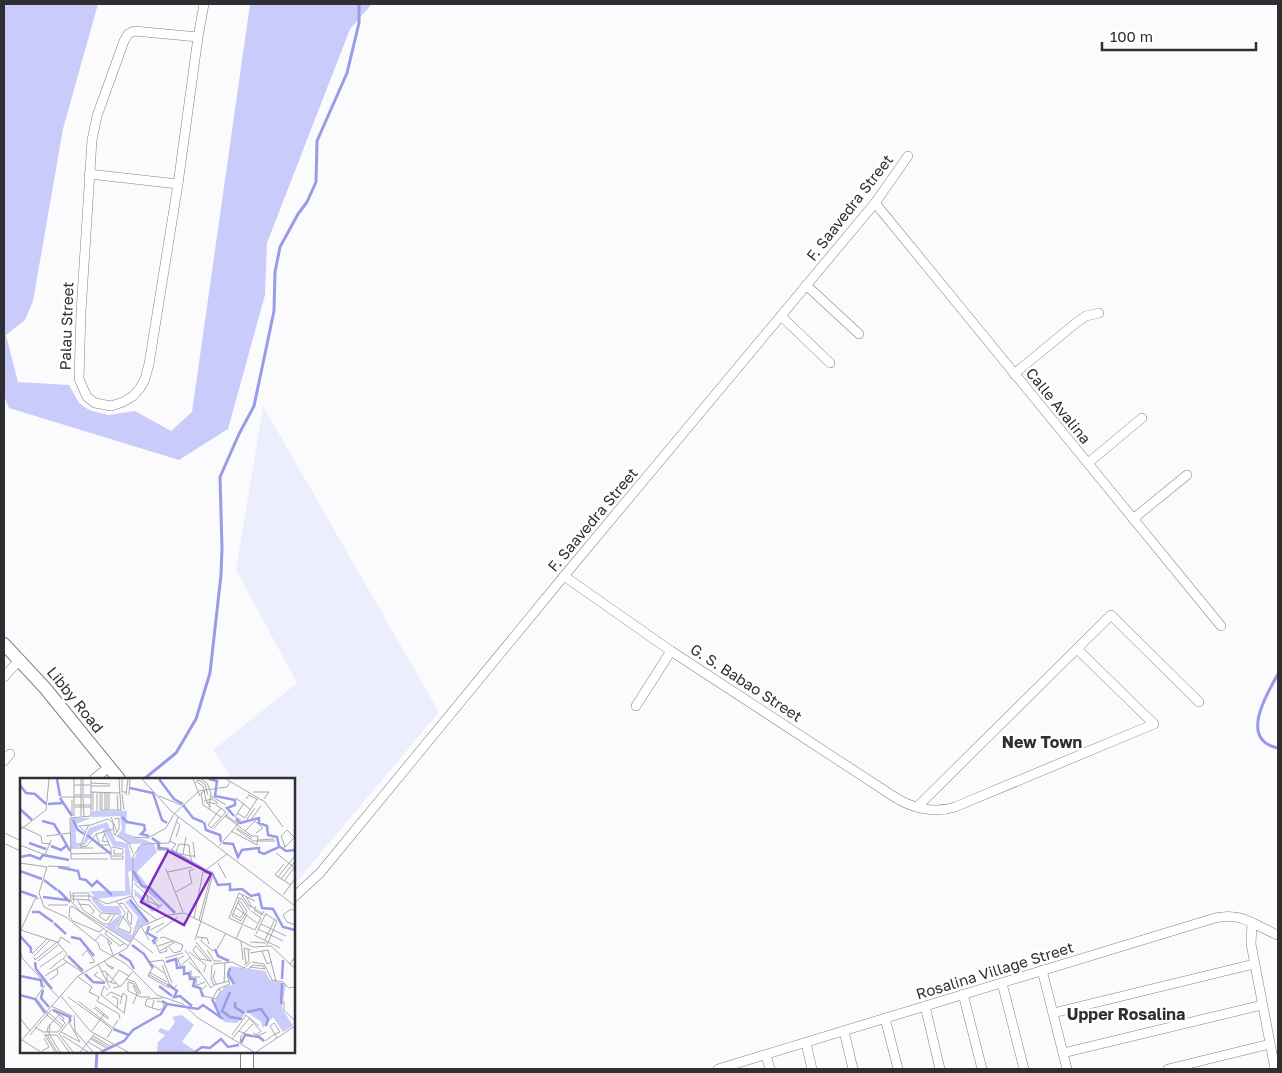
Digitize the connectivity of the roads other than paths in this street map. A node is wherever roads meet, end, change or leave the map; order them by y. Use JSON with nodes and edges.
{"nodes":[{"id":1,"x":204,"y":4,"type":"edge"},
{"id":2,"x":198,"y":37,"type":"junction"},
{"id":3,"x":908,"y":156,"type":"dead end"},
{"id":4,"x":89,"y":174,"type":"junction"},
{"id":5,"x":178,"y":184,"type":"junction"},
{"id":6,"x":875,"y":203,"type":"junction"},
{"id":7,"x":806,"y":285,"type":"junction"},
{"id":8,"x":1100,"y":313,"type":"dead end"},
{"id":9,"x":781,"y":316,"type":"junction"},
{"id":10,"x":859,"y":334,"type":"dead end"},
{"id":11,"x":830,"y":363,"type":"dead end"},
{"id":12,"x":1014,"y":374,"type":"junction"},
{"id":13,"x":1142,"y":418,"type":"dead end"},
{"id":14,"x":1088,"y":463,"type":"junction"},
{"id":15,"x":1187,"y":475,"type":"dead end"},
{"id":16,"x":1133,"y":519,"type":"junction"},
{"id":17,"x":564,"y":576,"type":"junction"},
{"id":18,"x":1221,"y":626,"type":"dead end"},
{"id":19,"x":4,"y":644,"type":"edge"},
{"id":20,"x":1077,"y":649,"type":"junction"},
{"id":21,"x":671,"y":651,"type":"junction"},
{"id":22,"x":20,"y":659,"type":"junction"},
{"id":23,"x":4,"y":677,"type":"edge"},
{"id":24,"x":1199,"y":702,"type":"dead end"},
{"id":25,"x":636,"y":706,"type":"dead end"},
{"id":26,"x":109,"y":767,"type":"junction"},
{"id":27,"x":95,"y":778,"type":"edge"},
{"id":28,"x":118,"y":778,"type":"edge"},
{"id":29,"x":917,"y":807,"type":"junction"},
{"id":30,"x":4,"y":838,"type":"edge"},
{"id":31,"x":20,"y":846,"type":"edge"},
{"id":32,"x":295,"y":897,"type":"edge"},
{"id":33,"x":1252,"y":923,"type":"junction"},
{"id":34,"x":1278,"y":934,"type":"edge"},
{"id":35,"x":1254,"y":964,"type":"junction"},
{"id":36,"x":1042,"y":970,"type":"junction"},
{"id":37,"x":1002,"y":983,"type":"junction"},
{"id":38,"x":963,"y":994,"type":"junction"},
{"id":39,"x":1262,"y":1004,"type":"junction"},
{"id":40,"x":925,"y":1006,"type":"junction"},
{"id":41,"x":1053,"y":1013,"type":"junction"},
{"id":42,"x":885,"y":1018,"type":"junction"},
{"id":43,"x":844,"y":1031,"type":"junction"},
{"id":44,"x":806,"y":1042,"type":"junction"},
{"id":45,"x":1270,"y":1044,"type":"junction"},
{"id":46,"x":247,"y":1053,"type":"edge"},
{"id":47,"x":1063,"y":1053,"type":"junction"},
{"id":48,"x":766,"y":1055,"type":"junction"},
{"id":49,"x":724,"y":1068,"type":"edge"},
{"id":50,"x":247,"y":1069,"type":"edge"},
{"id":51,"x":770,"y":1069,"type":"edge"},
{"id":52,"x":812,"y":1069,"type":"edge"},
{"id":53,"x":853,"y":1069,"type":"edge"},
{"id":54,"x":898,"y":1069,"type":"edge"},
{"id":55,"x":940,"y":1069,"type":"edge"},
{"id":56,"x":982,"y":1069,"type":"edge"},
{"id":57,"x":1024,"y":1069,"type":"edge"},
{"id":58,"x":1067,"y":1069,"type":"edge"},
{"id":59,"x":1168,"y":1069,"type":"edge"},
{"id":60,"x":1275,"y":1069,"type":"edge"}],
"edges":[{"from":1,"to":2,"type":"street","name":"Palau Street"},
{"from":2,"to":4,"type":"street","name":"Palau Street"},
{"from":2,"to":5,"type":"street","name":"Palau Street"},
{"from":3,"to":6,"type":"street","name":"F. Saavedra Street"},
{"from":4,"to":5,"type":"street"},
{"from":4,"to":5,"type":"street","name":"Palau Street"},
{"from":6,"to":7,"type":"street","name":"F. Saavedra Street"},
{"from":6,"to":12,"type":"street","name":"Calle Avalina"},
{"from":7,"to":9,"type":"street","name":"F. Saavedra Street"},
{"from":7,"to":10,"type":"street"},
{"from":8,"to":12,"type":"street"},
{"from":9,"to":11,"type":"street"},
{"from":9,"to":17,"type":"street","name":"F. Saavedra Street"},
{"from":12,"to":14,"type":"street","name":"Calle Avalina"},
{"from":13,"to":14,"type":"street"},
{"from":14,"to":16,"type":"street","name":"Calle Avalina"},
{"from":15,"to":16,"type":"street"},
{"from":16,"to":18,"type":"street","name":"Calle Avalina"},
{"from":17,"to":21,"type":"street","name":"G. S. Babao Street"},
{"from":17,"to":32,"type":"street","name":"F. Saavedra Street"},
{"from":19,"to":22,"type":"main road","name":"Libby Road"},
{"from":20,"to":24,"type":"street"},
{"from":20,"to":29,"type":"street"},
{"from":20,"to":29,"type":"street","name":"G. S. Babao Street"},
{"from":21,"to":25,"type":"street"},
{"from":21,"to":29,"type":"street","name":"G. S. Babao Street"},
{"from":22,"to":23,"type":"street"},
{"from":22,"to":26,"type":"main road","name":"Libby Road"},
{"from":26,"to":27,"type":"street"},
{"from":26,"to":28,"type":"main road","name":"Libby Road"},
{"from":30,"to":31,"type":"street"},
{"from":33,"to":34,"type":"street","name":"Rosalina Village Street"},
{"from":33,"to":35,"type":"street"},
{"from":33,"to":36,"type":"street","name":"Rosalina Village Street"},
{"from":35,"to":39,"type":"street"},
{"from":35,"to":41,"type":"street"},
{"from":36,"to":37,"type":"street","name":"Rosalina Village Street"},
{"from":36,"to":41,"type":"street"},
{"from":37,"to":38,"type":"street","name":"Rosalina Village Street"},
{"from":37,"to":57,"type":"street"},
{"from":38,"to":40,"type":"street","name":"Rosalina Village Street"},
{"from":38,"to":56,"type":"street"},
{"from":39,"to":45,"type":"street"},
{"from":39,"to":47,"type":"street"},
{"from":40,"to":42,"type":"street","name":"Rosalina Village Street"},
{"from":40,"to":55,"type":"street"},
{"from":41,"to":47,"type":"street"},
{"from":42,"to":43,"type":"street","name":"Rosalina Village Street"},
{"from":42,"to":54,"type":"street"},
{"from":43,"to":44,"type":"street","name":"Rosalina Village Street"},
{"from":43,"to":53,"type":"street"},
{"from":44,"to":48,"type":"street","name":"Rosalina Village Street"},
{"from":44,"to":52,"type":"street"},
{"from":45,"to":59,"type":"street"},
{"from":45,"to":60,"type":"street"},
{"from":46,"to":50,"type":"main road"},
{"from":47,"to":58,"type":"street"},
{"from":48,"to":49,"type":"street","name":"Rosalina Village Street"},
{"from":48,"to":51,"type":"street"}]}
